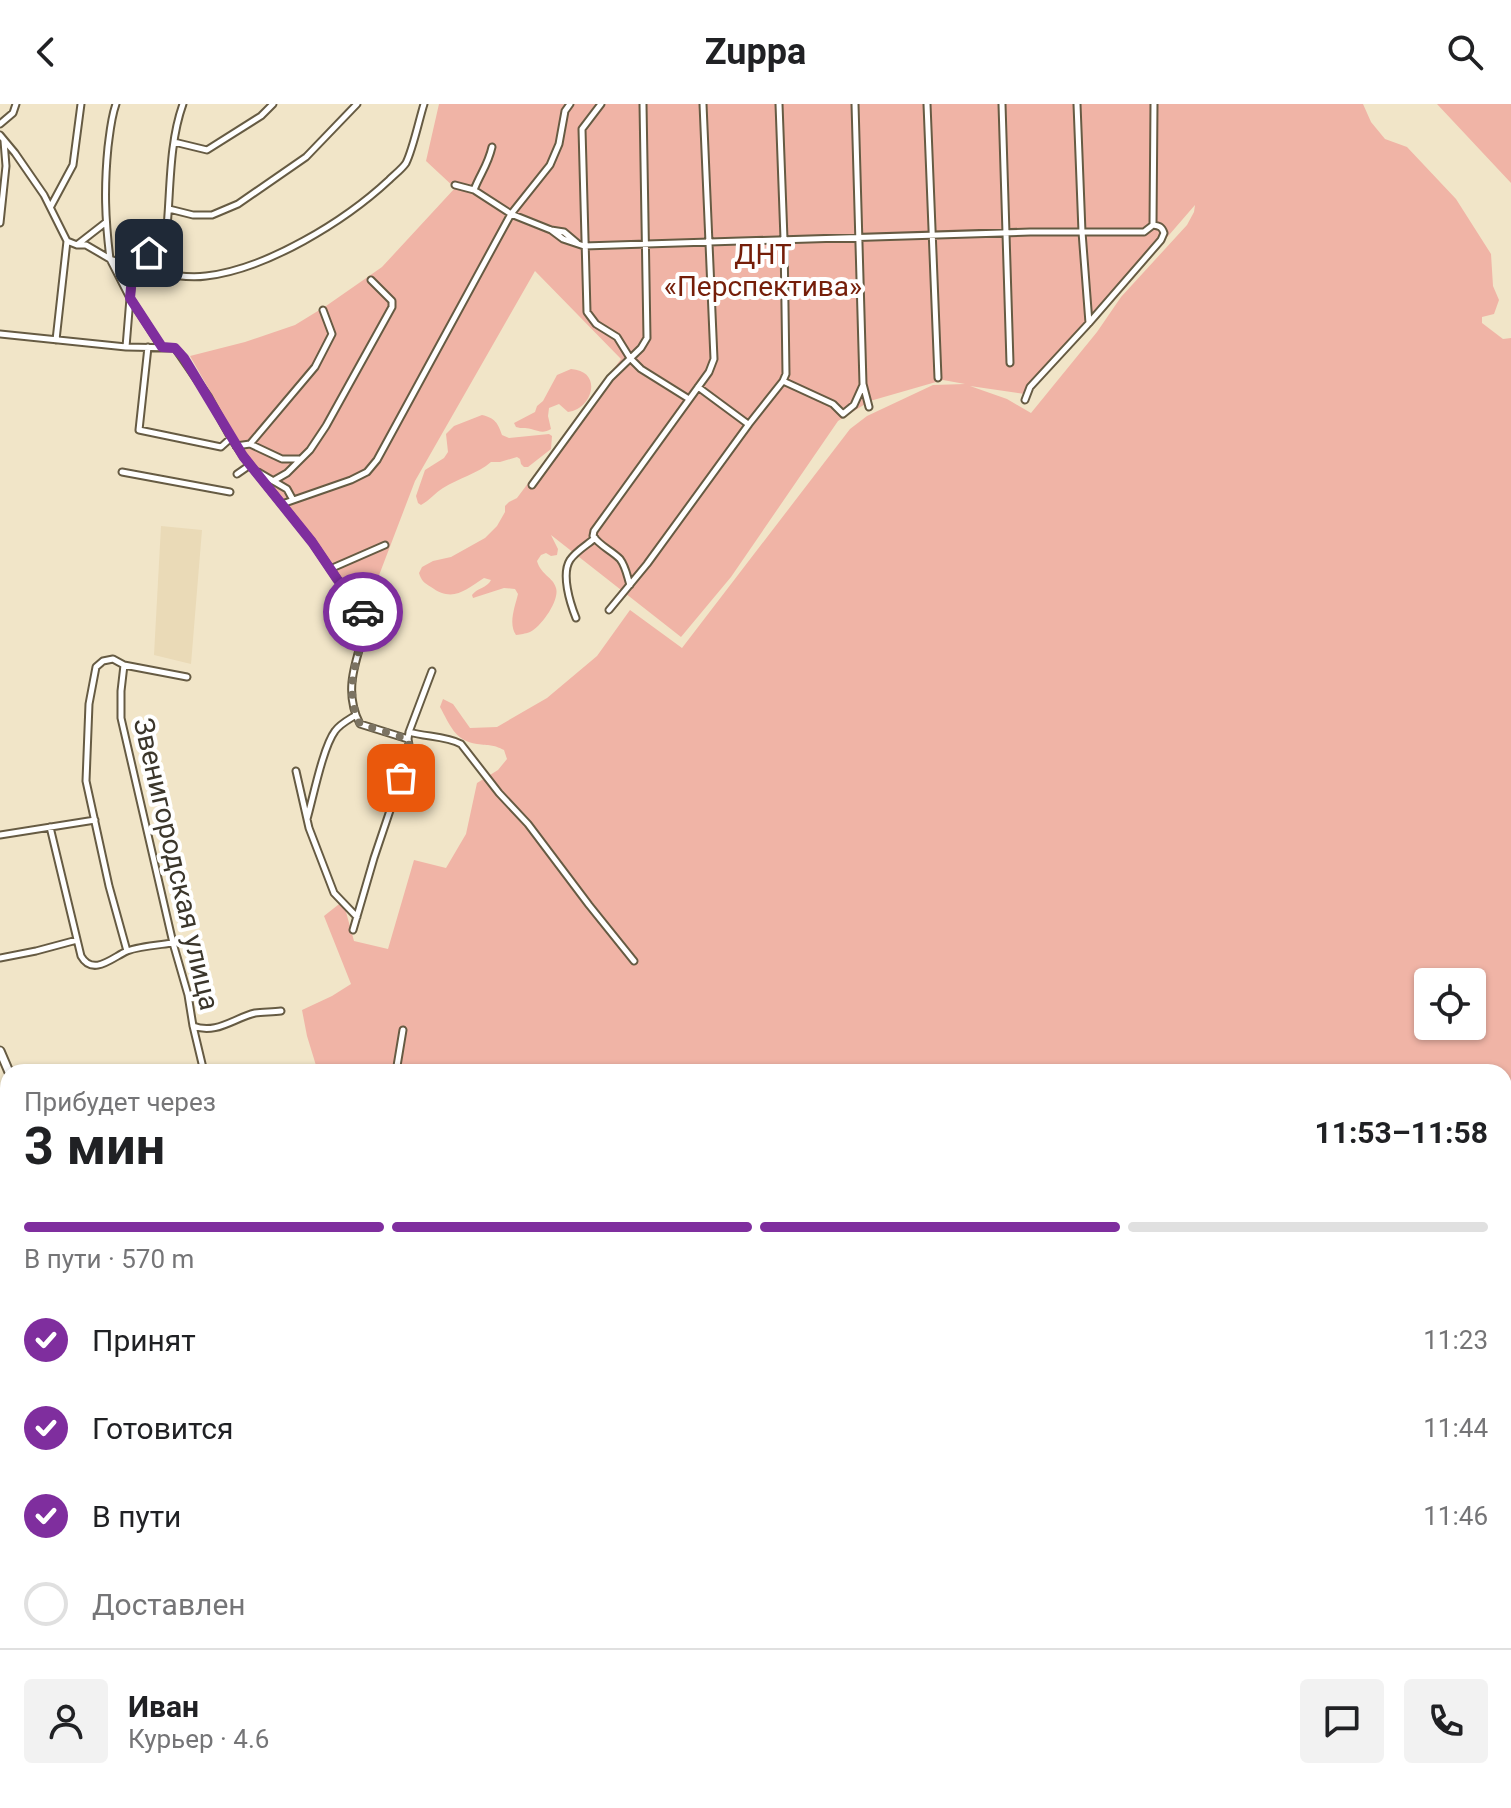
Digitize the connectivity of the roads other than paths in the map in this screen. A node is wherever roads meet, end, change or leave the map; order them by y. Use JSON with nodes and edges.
{"nodes":[{"id":1,"x":16,"y":104,"type":"edge"},
{"id":2,"x":81,"y":104,"type":"edge"},
{"id":3,"x":116,"y":104,"type":"edge"},
{"id":4,"x":183,"y":104,"type":"edge"},
{"id":5,"x":273,"y":104,"type":"edge"},
{"id":6,"x":357,"y":104,"type":"edge"},
{"id":7,"x":424,"y":104,"type":"edge"},
{"id":8,"x":570,"y":104,"type":"edge"},
{"id":9,"x":601,"y":104,"type":"edge"},
{"id":10,"x":643,"y":104,"type":"edge"},
{"id":11,"x":703,"y":104,"type":"edge"},
{"id":12,"x":779,"y":104,"type":"edge"},
{"id":13,"x":855,"y":104,"type":"edge"},
{"id":14,"x":927,"y":104,"type":"edge"},
{"id":15,"x":1002,"y":104,"type":"edge"},
{"id":16,"x":1077,"y":104,"type":"edge"},
{"id":17,"x":1154,"y":104,"type":"edge"},
{"id":18,"x":0,"y":124,"type":"edge"},
{"id":19,"x":2,"y":137,"type":"edge"},
{"id":20,"x":174,"y":142,"type":"junction"},
{"id":21,"x":492,"y":147,"type":"dead end"},
{"id":22,"x":455,"y":185,"type":"dead end"},
{"id":23,"x":474,"y":190,"type":"junction"},
{"id":24,"x":51,"y":207,"type":"junction"},
{"id":25,"x":169,"y":209,"type":"junction"},
{"id":26,"x":511,"y":214,"type":"junction"},
{"id":27,"x":105,"y":222,"type":"junction"},
{"id":28,"x":0,"y":223,"type":"edge"},
{"id":29,"x":1153,"y":225,"type":"junction"},
{"id":30,"x":1082,"y":232,"type":"junction"},
{"id":31,"x":1006,"y":233,"type":"junction"},
{"id":32,"x":932,"y":235,"type":"junction"},
{"id":33,"x":858,"y":237,"type":"junction"},
{"id":34,"x":784,"y":239,"type":"junction"},
{"id":35,"x":67,"y":241,"type":"junction"},
{"id":36,"x":709,"y":241,"type":"junction"},
{"id":37,"x":646,"y":243,"type":"junction"},
{"id":38,"x":581,"y":244,"type":"junction"},
{"id":39,"x":77,"y":245,"type":"junction"},
{"id":40,"x":110,"y":259,"type":"junction"},
{"id":41,"x":133,"y":267,"type":"junction"},
{"id":42,"x":371,"y":280,"type":"dead end"},
{"id":43,"x":130,"y":298,"type":"junction"},
{"id":44,"x":323,"y":310,"type":"dead end"},
{"id":45,"x":1089,"y":323,"type":"junction"},
{"id":46,"x":0,"y":334,"type":"edge"},
{"id":47,"x":56,"y":340,"type":"junction"},
{"id":48,"x":126,"y":347,"type":"junction"},
{"id":49,"x":148,"y":347,"type":"junction"},
{"id":50,"x":162,"y":347,"type":"junction"},
{"id":51,"x":630,"y":358,"type":"junction"},
{"id":52,"x":1010,"y":363,"type":"dead end"},
{"id":53,"x":938,"y":378,"type":"dead end"},
{"id":54,"x":783,"y":381,"type":"junction"},
{"id":55,"x":863,"y":384,"type":"junction"},
{"id":56,"x":698,"y":387,"type":"junction"},
{"id":57,"x":689,"y":399,"type":"junction"},
{"id":58,"x":1025,"y":400,"type":"dead end"},
{"id":59,"x":869,"y":407,"type":"dead end"},
{"id":60,"x":749,"y":424,"type":"junction"},
{"id":61,"x":231,"y":438,"type":"junction"},
{"id":62,"x":250,"y":444,"type":"junction"},
{"id":63,"x":236,"y":446,"type":"junction"},
{"id":64,"x":300,"y":459,"type":"junction"},
{"id":65,"x":252,"y":467,"type":"junction"},
{"id":66,"x":122,"y":472,"type":"dead end"},
{"id":67,"x":237,"y":474,"type":"dead end"},
{"id":68,"x":273,"y":481,"type":"junction"},
{"id":69,"x":532,"y":485,"type":"dead end"},
{"id":70,"x":230,"y":492,"type":"dead end"},
{"id":71,"x":293,"y":500,"type":"junction"},
{"id":72,"x":282,"y":504,"type":"junction"},
{"id":73,"x":595,"y":538,"type":"junction"},
{"id":74,"x":385,"y":545,"type":"dead end"},
{"id":75,"x":330,"y":569,"type":"junction"},
{"id":76,"x":630,"y":585,"type":"junction"},
{"id":77,"x":609,"y":610,"type":"dead end"},
{"id":78,"x":576,"y":618,"type":"dead end"},
{"id":79,"x":124,"y":665,"type":"junction"},
{"id":80,"x":432,"y":671,"type":"dead end"},
{"id":81,"x":187,"y":677,"type":"dead end"},
{"id":82,"x":356,"y":715,"type":"junction"},
{"id":83,"x":409,"y":732,"type":"junction"},
{"id":84,"x":408,"y":739,"type":"junction"},
{"id":85,"x":296,"y":771,"type":"dead end"},
{"id":86,"x":95,"y":820,"type":"junction"},
{"id":87,"x":307,"y":820,"type":"junction"},
{"id":88,"x":50,"y":827,"type":"junction"},
{"id":89,"x":0,"y":835,"type":"edge"},
{"id":90,"x":357,"y":917,"type":"junction"},
{"id":91,"x":353,"y":930,"type":"dead end"},
{"id":92,"x":77,"y":940,"type":"junction"},
{"id":93,"x":173,"y":943,"type":"junction"},
{"id":94,"x":127,"y":951,"type":"junction"},
{"id":95,"x":0,"y":958,"type":"edge"},
{"id":96,"x":634,"y":961,"type":"dead end"},
{"id":97,"x":281,"y":1011,"type":"dead end"},
{"id":98,"x":193,"y":1026,"type":"junction"},
{"id":99,"x":403,"y":1030,"type":"dead end"},
{"id":100,"x":202,"y":1064,"type":"edge"},
{"id":101,"x":397,"y":1064,"type":"edge"}],
"edges":[{"from":1,"to":18,"type":"street"},
{"from":2,"to":24,"type":"street"},
{"from":3,"to":27,"type":"street"},
{"from":4,"to":20,"type":"street"},
{"from":5,"to":20,"type":"street"},
{"from":6,"to":25,"type":"street"},
{"from":7,"to":41,"type":"street"},
{"from":8,"to":26,"type":"street"},
{"from":9,"to":38,"type":"street"},
{"from":10,"to":37,"type":"street"},
{"from":11,"to":36,"type":"street"},
{"from":12,"to":34,"type":"street"},
{"from":13,"to":33,"type":"street"},
{"from":14,"to":32,"type":"street"},
{"from":15,"to":31,"type":"street"},
{"from":16,"to":30,"type":"street"},
{"from":17,"to":29,"type":"street"},
{"from":19,"to":24,"type":"street"},
{"from":19,"to":28,"type":"street"},
{"from":20,"to":25,"type":"street"},
{"from":21,"to":23,"type":"street"},
{"from":22,"to":23,"type":"street"},
{"from":23,"to":26,"type":"street"},
{"from":24,"to":35,"type":"street"},
{"from":25,"to":41,"type":"street"},
{"from":26,"to":38,"type":"street"},
{"from":26,"to":71,"type":"street"},
{"from":27,"to":39,"type":"street"},
{"from":27,"to":40,"type":"street"},
{"from":29,"to":30,"type":"street"},
{"from":29,"to":45,"type":"street"},
{"from":30,"to":31,"type":"street"},
{"from":30,"to":45,"type":"street"},
{"from":31,"to":32,"type":"street"},
{"from":31,"to":52,"type":"street"},
{"from":32,"to":33,"type":"street"},
{"from":32,"to":53,"type":"street"},
{"from":33,"to":34,"type":"street"},
{"from":33,"to":55,"type":"street"},
{"from":34,"to":36,"type":"street"},
{"from":34,"to":54,"type":"street"},
{"from":35,"to":39,"type":"street"},
{"from":35,"to":47,"type":"street"},
{"from":36,"to":37,"type":"street"},
{"from":36,"to":56,"type":"street"},
{"from":37,"to":38,"type":"street"},
{"from":37,"to":51,"type":"street"},
{"from":38,"to":51,"type":"street"},
{"from":39,"to":40,"type":"street"},
{"from":40,"to":41,"type":"street"},
{"from":40,"to":43,"type":"street"},
{"from":41,"to":43,"type":"street"},
{"from":42,"to":64,"type":"street"},
{"from":43,"to":48,"type":"street"},
{"from":43,"to":50,"type":"street"},
{"from":44,"to":62,"type":"street"},
{"from":45,"to":58,"type":"street"},
{"from":46,"to":47,"type":"street"},
{"from":47,"to":48,"type":"street"},
{"from":48,"to":49,"type":"street"},
{"from":49,"to":50,"type":"street"},
{"from":49,"to":61,"type":"street"},
{"from":50,"to":61,"type":"street"},
{"from":51,"to":57,"type":"street"},
{"from":51,"to":69,"type":"street"},
{"from":54,"to":55,"type":"street"},
{"from":54,"to":60,"type":"street"},
{"from":55,"to":59,"type":"street"},
{"from":56,"to":57,"type":"street"},
{"from":56,"to":60,"type":"street"},
{"from":57,"to":73,"type":"street"},
{"from":60,"to":76,"type":"street"},
{"from":61,"to":63,"type":"street"},
{"from":62,"to":63,"type":"street"},
{"from":62,"to":64,"type":"street"},
{"from":63,"to":65,"type":"street"},
{"from":64,"to":68,"type":"street"},
{"from":65,"to":67,"type":"street"},
{"from":65,"to":68,"type":"street"},
{"from":65,"to":72,"type":"street"},
{"from":66,"to":70,"type":"street"},
{"from":68,"to":71,"type":"street"},
{"from":71,"to":72,"type":"street"},
{"from":72,"to":75,"type":"street"},
{"from":73,"to":76,"type":"street"},
{"from":73,"to":78,"type":"street"},
{"from":74,"to":75,"type":"street"},
{"from":75,"to":82,"type":"street"},
{"from":76,"to":77,"type":"street"},
{"from":79,"to":81,"type":"street"},
{"from":79,"to":86,"type":"street"},
{"from":79,"to":93,"type":"street","name":"Звенигородская улица"},
{"from":80,"to":83,"type":"street"},
{"from":82,"to":84,"type":"street"},
{"from":82,"to":87,"type":"street"},
{"from":83,"to":84,"type":"street"},
{"from":83,"to":96,"type":"street"},
{"from":84,"to":90,"type":"street"},
{"from":85,"to":87,"type":"street"},
{"from":86,"to":88,"type":"street"},
{"from":86,"to":94,"type":"street"},
{"from":87,"to":90,"type":"street"},
{"from":88,"to":89,"type":"street"},
{"from":88,"to":92,"type":"street"},
{"from":90,"to":91,"type":"street"},
{"from":92,"to":94,"type":"street"},
{"from":92,"to":95,"type":"street"},
{"from":93,"to":94,"type":"street"},
{"from":93,"to":98,"type":"street","name":"Звенигородская улица"},
{"from":97,"to":98,"type":"street"},
{"from":98,"to":100,"type":"street","name":"Звенигородская улица"},
{"from":99,"to":101,"type":"street"}]}
